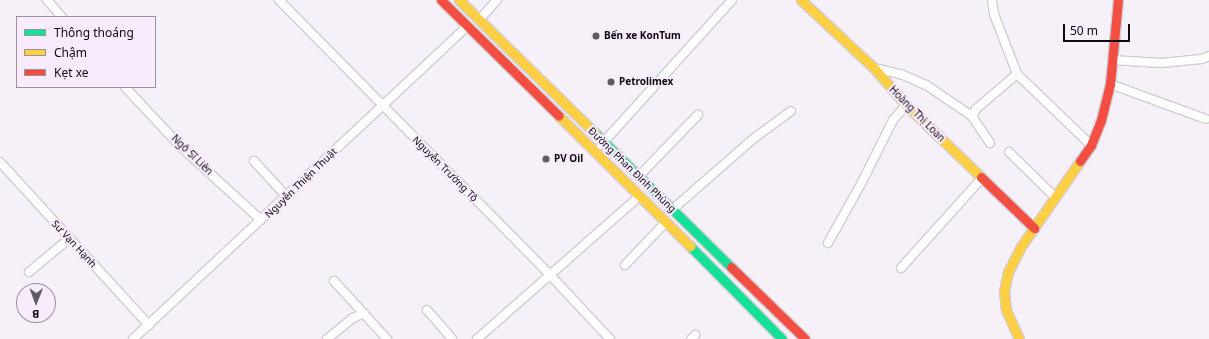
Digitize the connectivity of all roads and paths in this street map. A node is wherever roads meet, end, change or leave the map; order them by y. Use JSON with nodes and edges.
{"nodes":[{"id":1,"x":47,"y":0,"type":"edge"},
{"id":2,"x":279,"y":0,"type":"edge"},
{"id":3,"x":441,"y":0,"type":"edge"},
{"id":4,"x":459,"y":0,"type":"edge"},
{"id":5,"x":497,"y":0,"type":"edge"},
{"id":6,"x":732,"y":0,"type":"edge"},
{"id":7,"x":801,"y":0,"type":"edge"},
{"id":8,"x":992,"y":0,"type":"edge"},
{"id":9,"x":1118,"y":0,"type":"edge"},
{"id":10,"x":61,"y":16,"type":"edge"},
{"id":11,"x":480,"y":20,"type":"junction"},
{"id":12,"x":468,"y":26,"type":"junction"},
{"id":13,"x":1209,"y":56,"type":"edge"},
{"id":14,"x":1112,"y":60,"type":"junction"},
{"id":15,"x":874,"y":68,"type":"junction"},
{"id":16,"x":1017,"y":74,"type":"junction"},
{"id":17,"x":1110,"y":84,"type":"junction"},
{"id":18,"x":127,"y":88,"type":"edge"},
{"id":19,"x":382,"y":105,"type":"junction"},
{"id":20,"x":906,"y":105,"type":"junction"},
{"id":21,"x":791,"y":111,"type":"dead end"},
{"id":22,"x":698,"y":114,"type":"dead end"},
{"id":23,"x":972,"y":116,"type":"junction"},
{"id":24,"x":1206,"y":119,"type":"dead end"},
{"id":25,"x":604,"y":142,"type":"junction"},
{"id":26,"x":990,"y":143,"type":"dead end"},
{"id":27,"x":1091,"y":145,"type":"junction"},
{"id":28,"x":595,"y":151,"type":"junction"},
{"id":29,"x":1009,"y":152,"type":"dead end"},
{"id":30,"x":254,"y":161,"type":"dead end"},
{"id":31,"x":0,"y":162,"type":"edge"},
{"id":32,"x":639,"y":176,"type":"junction"},
{"id":33,"x":982,"y":178,"type":"junction"},
{"id":34,"x":286,"y":196,"type":"junction"},
{"id":35,"x":640,"y":196,"type":"junction"},
{"id":36,"x":1056,"y":197,"type":"junction"},
{"id":37,"x":673,"y":210,"type":"junction"},
{"id":38,"x":261,"y":220,"type":"junction"},
{"id":39,"x":666,"y":222,"type":"junction"},
{"id":40,"x":1034,"y":228,"type":"junction"},
{"id":41,"x":70,"y":238,"type":"junction"},
{"id":42,"x":828,"y":243,"type":"dead end"},
{"id":43,"x":626,"y":265,"type":"dead end"},
{"id":44,"x":901,"y":268,"type":"dead end"},
{"id":45,"x":28,"y":272,"type":"dead end"},
{"id":46,"x":551,"y":276,"type":"junction"},
{"id":47,"x":334,"y":281,"type":"dead end"},
{"id":48,"x":427,"y":310,"type":"dead end"},
{"id":49,"x":364,"y":313,"type":"junction"},
{"id":50,"x":149,"y":325,"type":"junction"},
{"id":51,"x":133,"y":339,"type":"edge"},
{"id":52,"x":327,"y":339,"type":"edge"},
{"id":53,"x":387,"y":339,"type":"edge"},
{"id":54,"x":452,"y":339,"type":"edge"},
{"id":55,"x":477,"y":339,"type":"edge"},
{"id":56,"x":610,"y":339,"type":"edge"},
{"id":57,"x":782,"y":339,"type":"edge"},
{"id":58,"x":805,"y":339,"type":"edge"},
{"id":59,"x":1019,"y":339,"type":"edge"}],
"edges":[{"from":1,"to":10,"type":"street"},
{"from":2,"to":19,"type":"street","name":"Nguyễn Trường Tộ"},
{"from":3,"to":12,"type":"main road","name":"Đường Phan Đình Phùng"},
{"from":4,"to":11,"type":"main road","name":"Đường Phan Đình Phùng"},
{"from":5,"to":11,"type":"street"},
{"from":6,"to":25,"type":"street"},
{"from":7,"to":15,"type":"main road","name":"Hoàng Thị Loan"},
{"from":8,"to":16,"type":"street"},
{"from":9,"to":14,"type":"main road"},
{"from":11,"to":25,"type":"main road","name":"Đường Phan Đình Phùng"},
{"from":12,"to":19,"type":"street","name":"Nguyễn Thiện Thuật"},
{"from":12,"to":28,"type":"main road","name":"Đường Phan Đình Phùng"},
{"from":13,"to":14,"type":"street"},
{"from":14,"to":17,"type":"main road"},
{"from":15,"to":20,"type":"main road","name":"Hoàng Thị Loan"},
{"from":15,"to":23,"type":"street"},
{"from":16,"to":23,"type":"street"},
{"from":16,"to":27,"type":"street"},
{"from":17,"to":24,"type":"street"},
{"from":17,"to":27,"type":"main road"},
{"from":18,"to":38,"type":"street","name":"Ngô Sĩ Liên"},
{"from":19,"to":34,"type":"street","name":"Nguyễn Thiện Thuật"},
{"from":19,"to":46,"type":"street","name":"Nguyễn Trường Tộ"},
{"from":20,"to":33,"type":"main road","name":"Hoàng Thị Loan"},
{"from":20,"to":42,"type":"street"},
{"from":21,"to":37,"type":"street"},
{"from":22,"to":32,"type":"street"},
{"from":23,"to":26,"type":"street"},
{"from":25,"to":28,"type":"street"},
{"from":25,"to":32,"type":"main road","name":"Đường Phan Đình Phùng"},
{"from":27,"to":36,"type":"main road"},
{"from":28,"to":35,"type":"main road","name":"Đường Phan Đình Phùng"},
{"from":29,"to":36,"type":"street"},
{"from":30,"to":34,"type":"street"},
{"from":31,"to":41,"type":"street","name":"Sư Vạn Hạnh"},
{"from":32,"to":37,"type":"main road","name":"Đường Phan Đình Phùng"},
{"from":33,"to":40,"type":"main road","name":"Hoàng Thị Loan"},
{"from":33,"to":44,"type":"street"},
{"from":34,"to":38,"type":"street","name":"Nguyễn Thiện Thuật"},
{"from":35,"to":39,"type":"main road","name":"Đường Phan Đình Phùng"},
{"from":35,"to":46,"type":"street"},
{"from":36,"to":40,"type":"main road"},
{"from":37,"to":58,"type":"main road","name":"Đường Phan Đình Phùng"},
{"from":38,"to":50,"type":"street","name":"Nguyễn Thiện Thuật"},
{"from":39,"to":43,"type":"street"},
{"from":39,"to":57,"type":"main road","name":"Đường Phan Đình Phùng"},
{"from":40,"to":59,"type":"main road"},
{"from":41,"to":45,"type":"street"},
{"from":41,"to":50,"type":"street","name":"Sư Vạn Hạnh"},
{"from":46,"to":55,"type":"street"},
{"from":46,"to":56,"type":"street","name":"Nguyễn Trường Tộ"},
{"from":47,"to":49,"type":"street"},
{"from":48,"to":54,"type":"street"},
{"from":49,"to":52,"type":"street"},
{"from":49,"to":53,"type":"street"},
{"from":50,"to":51,"type":"street","name":"Nguyễn Thiện Thuật"}]}
